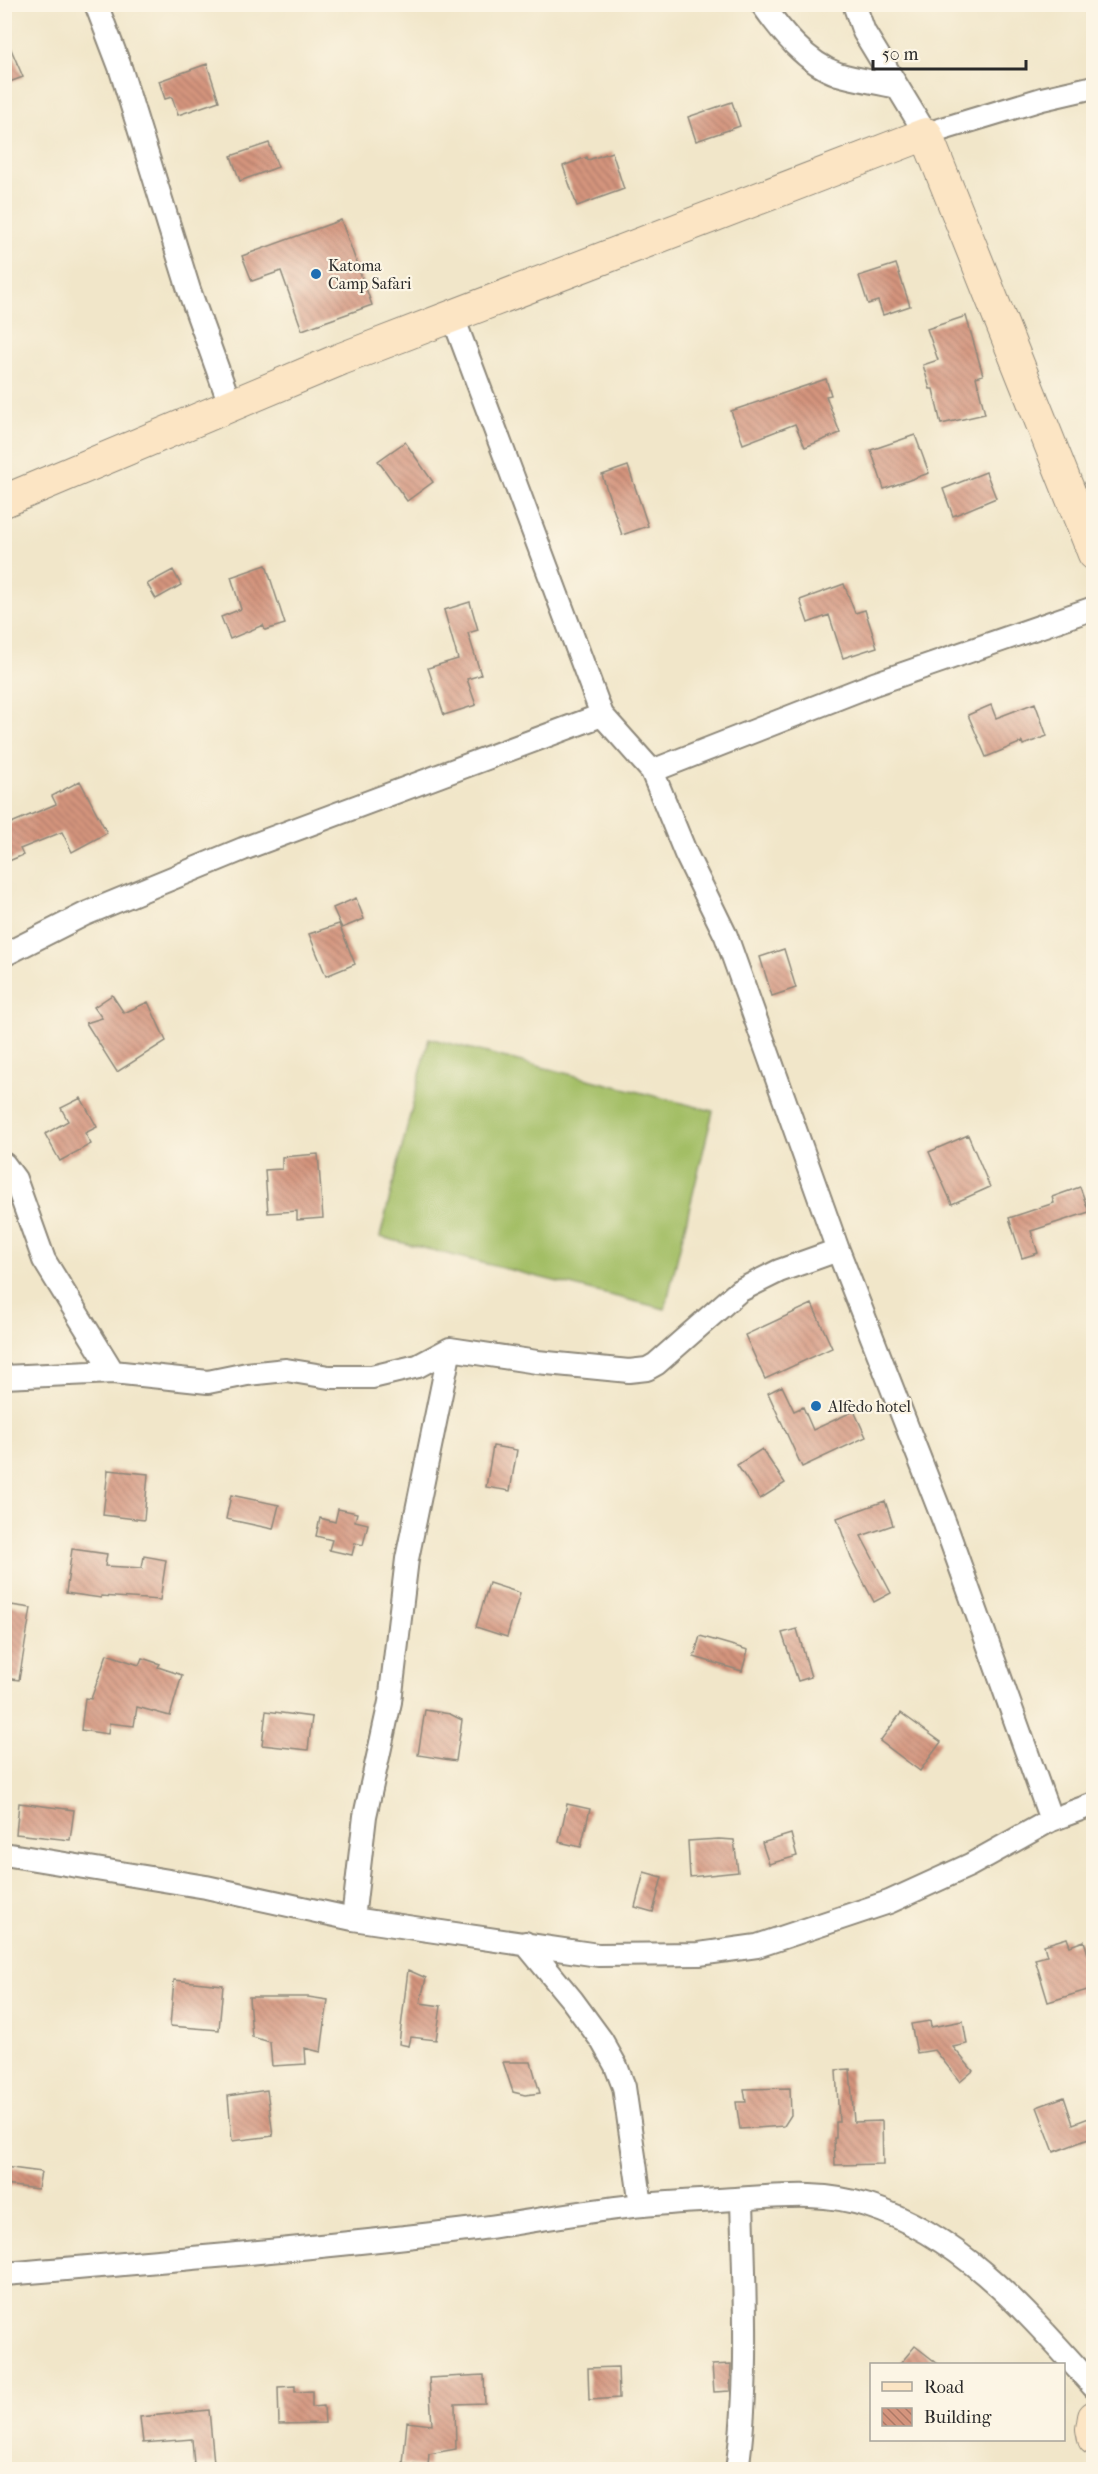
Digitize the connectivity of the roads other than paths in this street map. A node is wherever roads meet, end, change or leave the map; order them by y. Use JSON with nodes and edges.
{"nodes":[{"id":1,"x":96,"y":4,"type":"edge"},
{"id":2,"x":762,"y":4,"type":"edge"},
{"id":3,"x":854,"y":4,"type":"edge"},
{"id":4,"x":897,"y":87,"type":"junction"},
{"id":5,"x":1094,"y":87,"type":"edge"},
{"id":6,"x":926,"y":135,"type":"junction"},
{"id":7,"x":453,"y":317,"type":"junction"},
{"id":8,"x":230,"y":404,"type":"junction"},
{"id":9,"x":4,"y":501,"type":"edge"},
{"id":10,"x":1094,"y":554,"type":"edge"},
{"id":11,"x":1094,"y":608,"type":"edge"},
{"id":12,"x":602,"y":716,"type":"junction"},
{"id":13,"x":652,"y":771,"type":"junction"},
{"id":14,"x":4,"y":955,"type":"edge"},
{"id":15,"x":4,"y":1164,"type":"edge"},
{"id":16,"x":838,"y":1250,"type":"junction"},
{"id":17,"x":450,"y":1349,"type":"junction"},
{"id":18,"x":113,"y":1372,"type":"junction"},
{"id":19,"x":4,"y":1377,"type":"edge"},
{"id":20,"x":1094,"y":1804,"type":"edge"},
{"id":21,"x":1051,"y":1820,"type":"junction"},
{"id":22,"x":4,"y":1854,"type":"edge"},
{"id":23,"x":353,"y":1919,"type":"junction"},
{"id":24,"x":525,"y":1943,"type":"junction"},
{"id":25,"x":742,"y":2199,"type":"junction"},
{"id":26,"x":641,"y":2205,"type":"junction"},
{"id":27,"x":4,"y":2274,"type":"edge"},
{"id":28,"x":1094,"y":2387,"type":"edge"},
{"id":29,"x":1094,"y":2417,"type":"edge"},
{"id":30,"x":1094,"y":2439,"type":"edge"},
{"id":31,"x":737,"y":2469,"type":"edge"}],
"edges":[{"from":1,"to":8,"type":"street"},
{"from":2,"to":4,"type":"street"},
{"from":3,"to":4,"type":"street"},
{"from":4,"to":6,"type":"street"},
{"from":5,"to":6,"type":"street"},
{"from":6,"to":7,"type":"street"},
{"from":6,"to":10,"type":"street"},
{"from":7,"to":8,"type":"street"},
{"from":7,"to":12,"type":"street"},
{"from":8,"to":9,"type":"street"},
{"from":11,"to":13,"type":"street"},
{"from":12,"to":13,"type":"street"},
{"from":12,"to":14,"type":"street"},
{"from":13,"to":16,"type":"street"},
{"from":15,"to":18,"type":"street"},
{"from":16,"to":17,"type":"street"},
{"from":16,"to":21,"type":"street"},
{"from":17,"to":18,"type":"street"},
{"from":17,"to":23,"type":"street"},
{"from":18,"to":19,"type":"street"},
{"from":20,"to":21,"type":"street"},
{"from":21,"to":24,"type":"street"},
{"from":22,"to":23,"type":"street"},
{"from":23,"to":24,"type":"street"},
{"from":24,"to":26,"type":"street"},
{"from":25,"to":26,"type":"street"},
{"from":25,"to":28,"type":"street"},
{"from":25,"to":31,"type":"street"},
{"from":26,"to":27,"type":"street"},
{"from":29,"to":30,"type":"street"}]}
